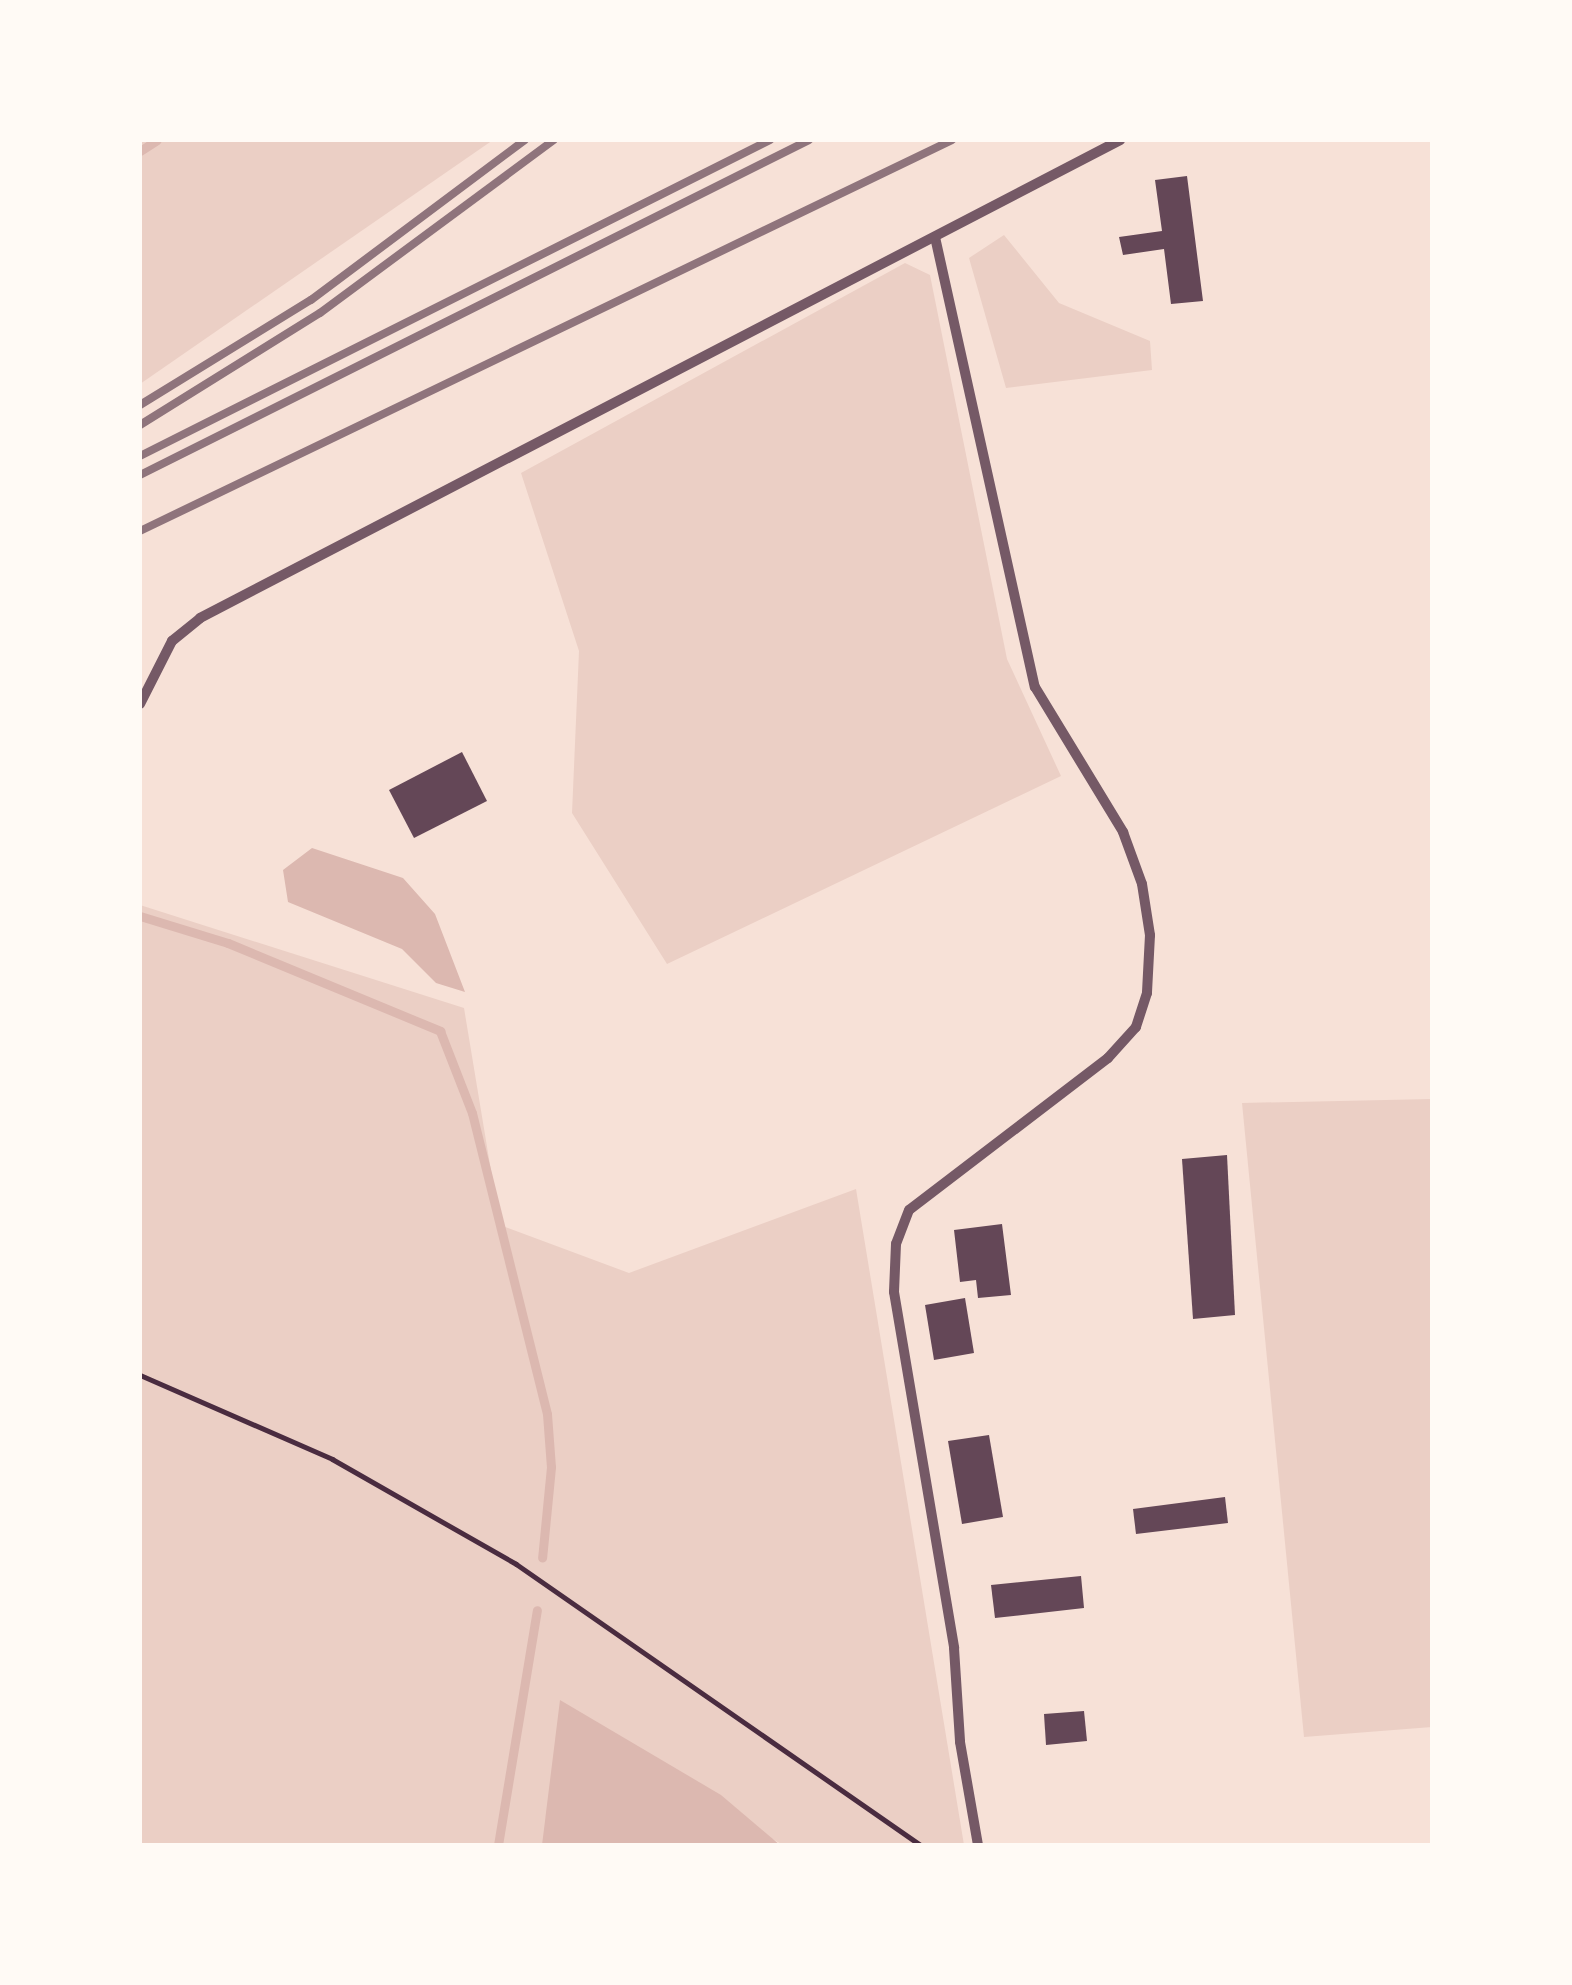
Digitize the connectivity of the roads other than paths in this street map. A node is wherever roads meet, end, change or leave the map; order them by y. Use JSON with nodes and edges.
{"nodes":[{"id":1,"x":1120,"y":140,"type":"edge"},
{"id":2,"x":936,"y":237,"type":"junction"},
{"id":3,"x":140,"y":704,"type":"edge"},
{"id":4,"x":978,"y":1845,"type":"edge"}],
"edges":[{"from":1,"to":2,"type":"street"},
{"from":2,"to":3,"type":"street"},
{"from":2,"to":4,"type":"street"}]}
